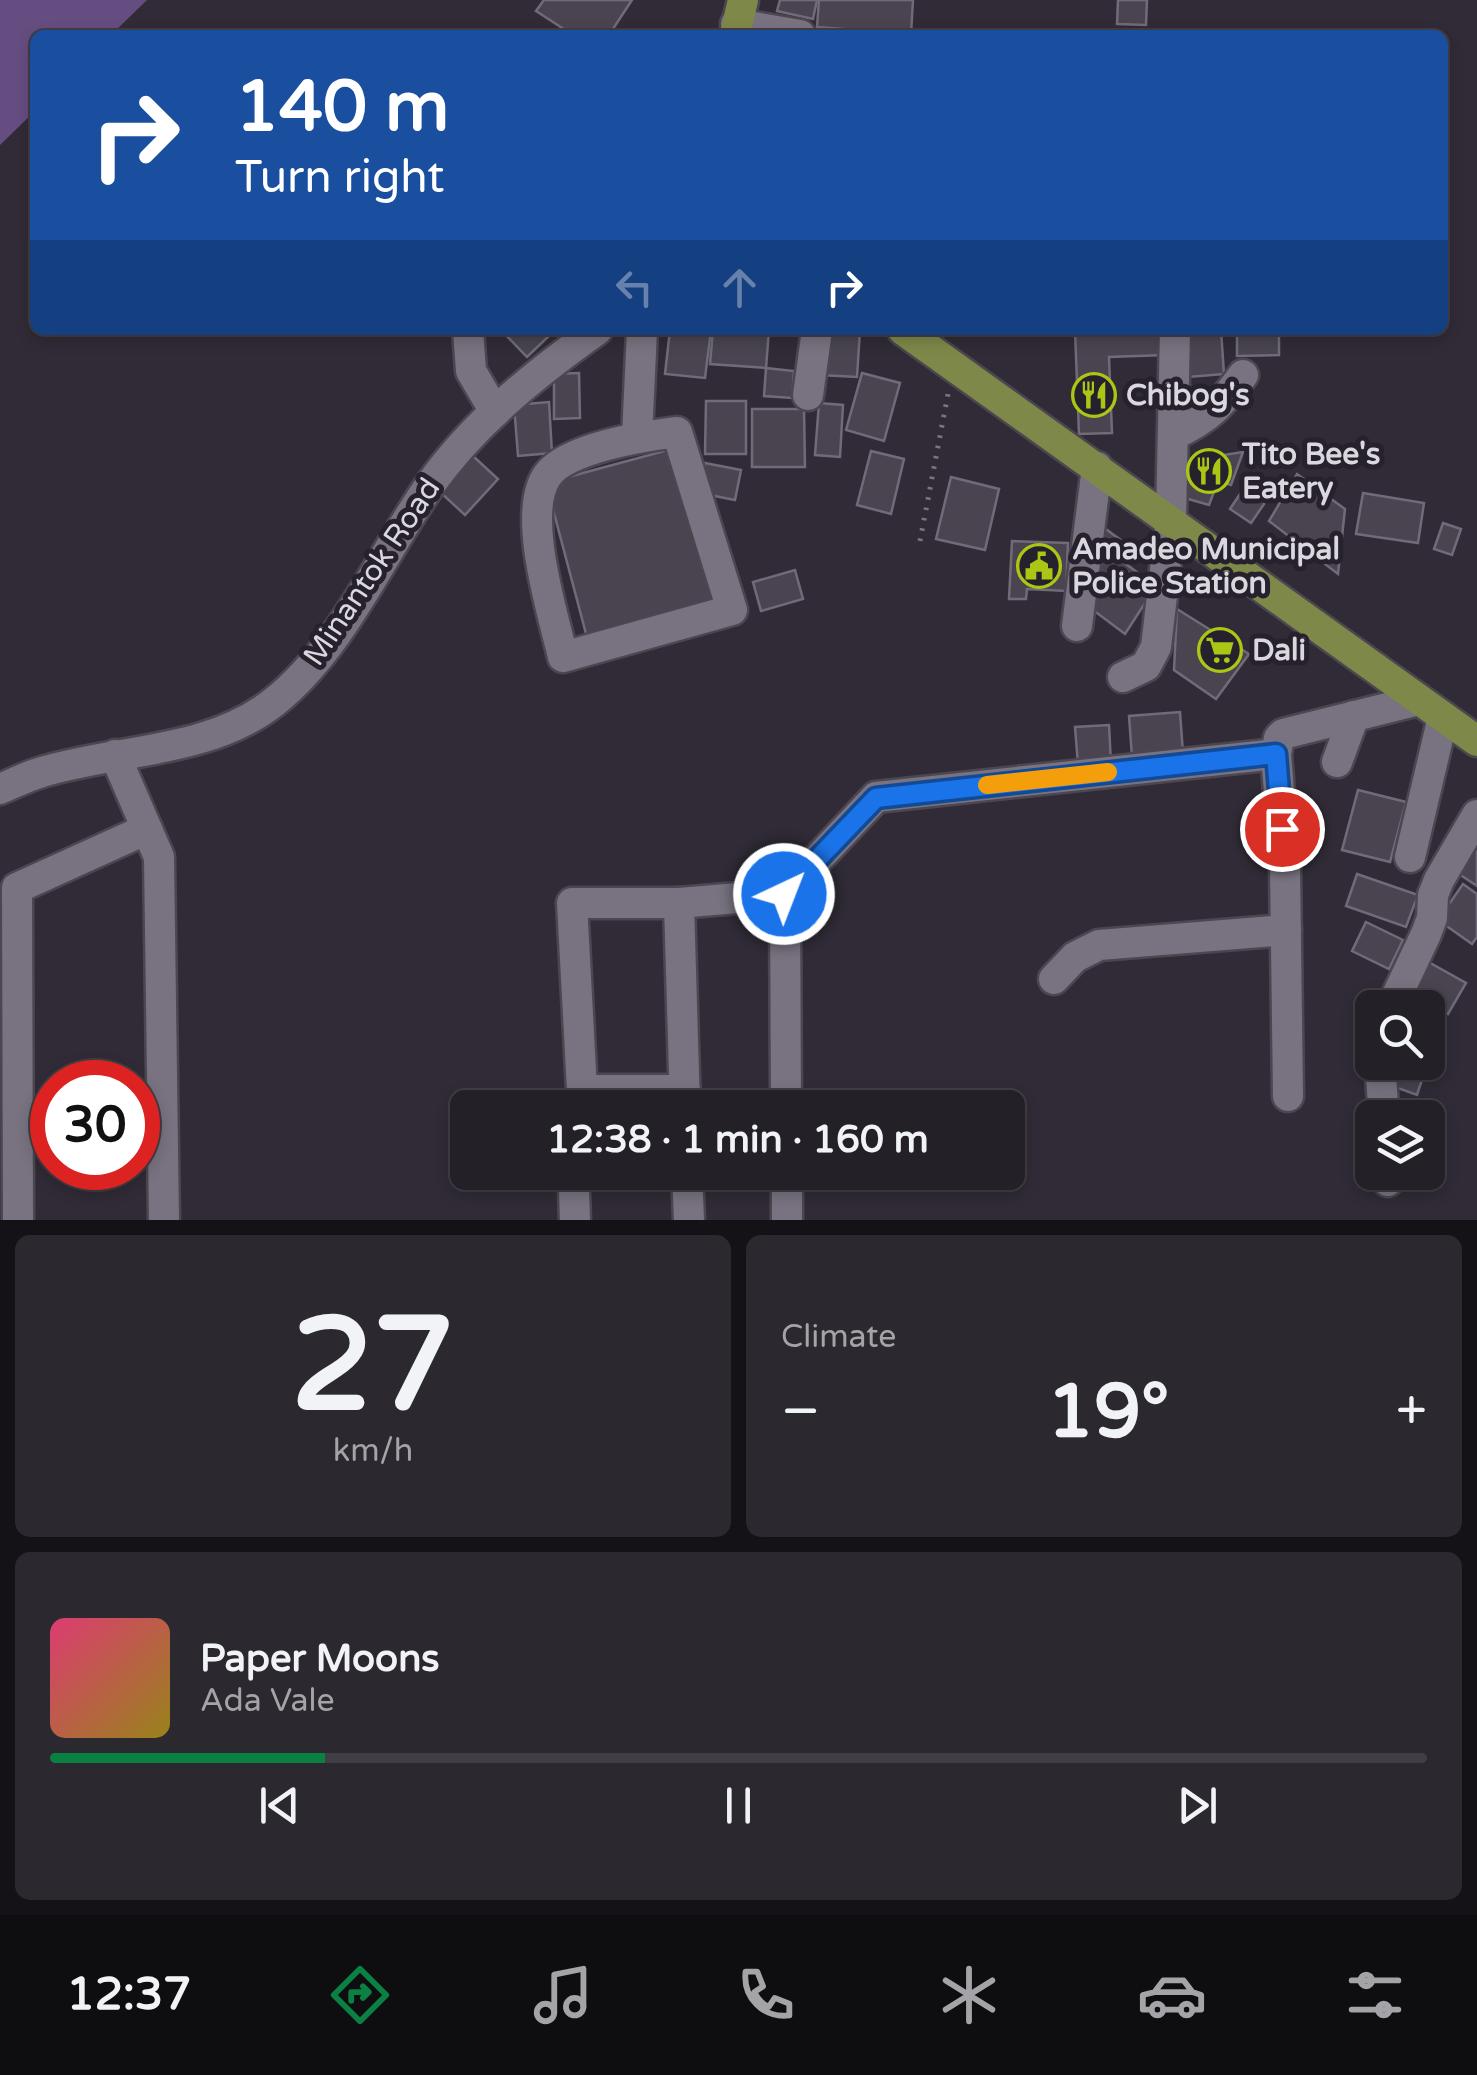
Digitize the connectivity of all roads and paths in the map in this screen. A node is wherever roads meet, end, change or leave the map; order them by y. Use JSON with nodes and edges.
{"nodes":[{"id":1,"x":738,"y":20,"type":"edge"},
{"id":2,"x":779,"y":30,"type":"edge"},
{"id":3,"x":468,"y":335,"type":"edge"},
{"id":4,"x":591,"y":335,"type":"edge"},
{"id":5,"x":642,"y":335,"type":"edge"},
{"id":6,"x":816,"y":335,"type":"edge"},
{"id":7,"x":910,"y":335,"type":"edge"},
{"id":8,"x":1175,"y":335,"type":"edge"},
{"id":9,"x":954,"y":366,"type":"junction"},
{"id":10,"x":1244,"y":376,"type":"dead end"},
{"id":11,"x":808,"y":395,"type":"dead end"},
{"id":12,"x":495,"y":412,"type":"junction"},
{"id":13,"x":1174,"y":434,"type":"junction"},
{"id":14,"x":637,"y":436,"type":"junction"},
{"id":15,"x":1098,"y":468,"type":"junction"},
{"id":16,"x":1171,"y":519,"type":"junction"},
{"id":17,"x":920,"y":541,"type":"dead end"},
{"id":18,"x":1077,"y":626,"type":"dead end"},
{"id":19,"x":1123,"y":678,"type":"dead end"},
{"id":20,"x":1431,"y":709,"type":"junction"},
{"id":21,"x":1354,"y":716,"type":"junction"},
{"id":22,"x":1477,"y":742,"type":"edge"},
{"id":23,"x":1276,"y":754,"type":"junction"},
{"id":24,"x":115,"y":756,"type":"junction"},
{"id":25,"x":1337,"y":762,"type":"dead end"},
{"id":26,"x":0,"y":790,"type":"edge"},
{"id":27,"x":1477,"y":815,"type":"edge"},
{"id":28,"x":147,"y":828,"type":"junction"},
{"id":29,"x":1410,"y":857,"type":"dead end"},
{"id":30,"x":784,"y":894,"type":"junction"},
{"id":31,"x":678,"y":903,"type":"junction"},
{"id":32,"x":1286,"y":930,"type":"junction"},
{"id":33,"x":1054,"y":979,"type":"dead end"},
{"id":34,"x":1400,"y":990,"type":"edge"},
{"id":35,"x":582,"y":1090,"type":"edge"},
{"id":36,"x":685,"y":1090,"type":"edge"},
{"id":37,"x":786,"y":1090,"type":"edge"},
{"id":38,"x":1288,"y":1096,"type":"dead end"},
{"id":39,"x":687,"y":1190,"type":"edge"},
{"id":40,"x":787,"y":1190,"type":"edge"},
{"id":41,"x":18,"y":1220,"type":"edge"},
{"id":42,"x":164,"y":1220,"type":"edge"},
{"id":43,"x":688,"y":1220,"type":"edge"},
{"id":44,"x":787,"y":1220,"type":"edge"}],
"edges":[{"from":1,"to":2,"type":"street"},
{"from":3,"to":12,"type":"street"},
{"from":4,"to":12,"type":"street","name":"Minantok Road"},
{"from":5,"to":14,"type":"street"},
{"from":6,"to":11,"type":"street"},
{"from":7,"to":9,"type":"main road"},
{"from":8,"to":13,"type":"street"},
{"from":9,"to":15,"type":"main road"},
{"from":9,"to":17,"type":"path"},
{"from":10,"to":13,"type":"street"},
{"from":12,"to":24,"type":"street","name":"Minantok Road"},
{"from":13,"to":16,"type":"street"},
{"from":14,"to":14,"type":"street"},
{"from":15,"to":16,"type":"main road"},
{"from":15,"to":18,"type":"street"},
{"from":16,"to":19,"type":"street"},
{"from":16,"to":20,"type":"main road"},
{"from":20,"to":21,"type":"street"},
{"from":20,"to":22,"type":"main road"},
{"from":20,"to":29,"type":"street"},
{"from":21,"to":23,"type":"street"},
{"from":21,"to":25,"type":"street"},
{"from":23,"to":30,"type":"street"},
{"from":23,"to":32,"type":"street"},
{"from":24,"to":26,"type":"street","name":"Minantok Road"},
{"from":24,"to":28,"type":"street"},
{"from":27,"to":34,"type":"street"},
{"from":28,"to":41,"type":"street"},
{"from":28,"to":42,"type":"street"},
{"from":30,"to":31,"type":"street"},
{"from":30,"to":37,"type":"street"},
{"from":31,"to":35,"type":"street"},
{"from":31,"to":36,"type":"street"},
{"from":32,"to":33,"type":"street"},
{"from":32,"to":38,"type":"street"},
{"from":39,"to":43,"type":"street"},
{"from":40,"to":44,"type":"street"}]}
